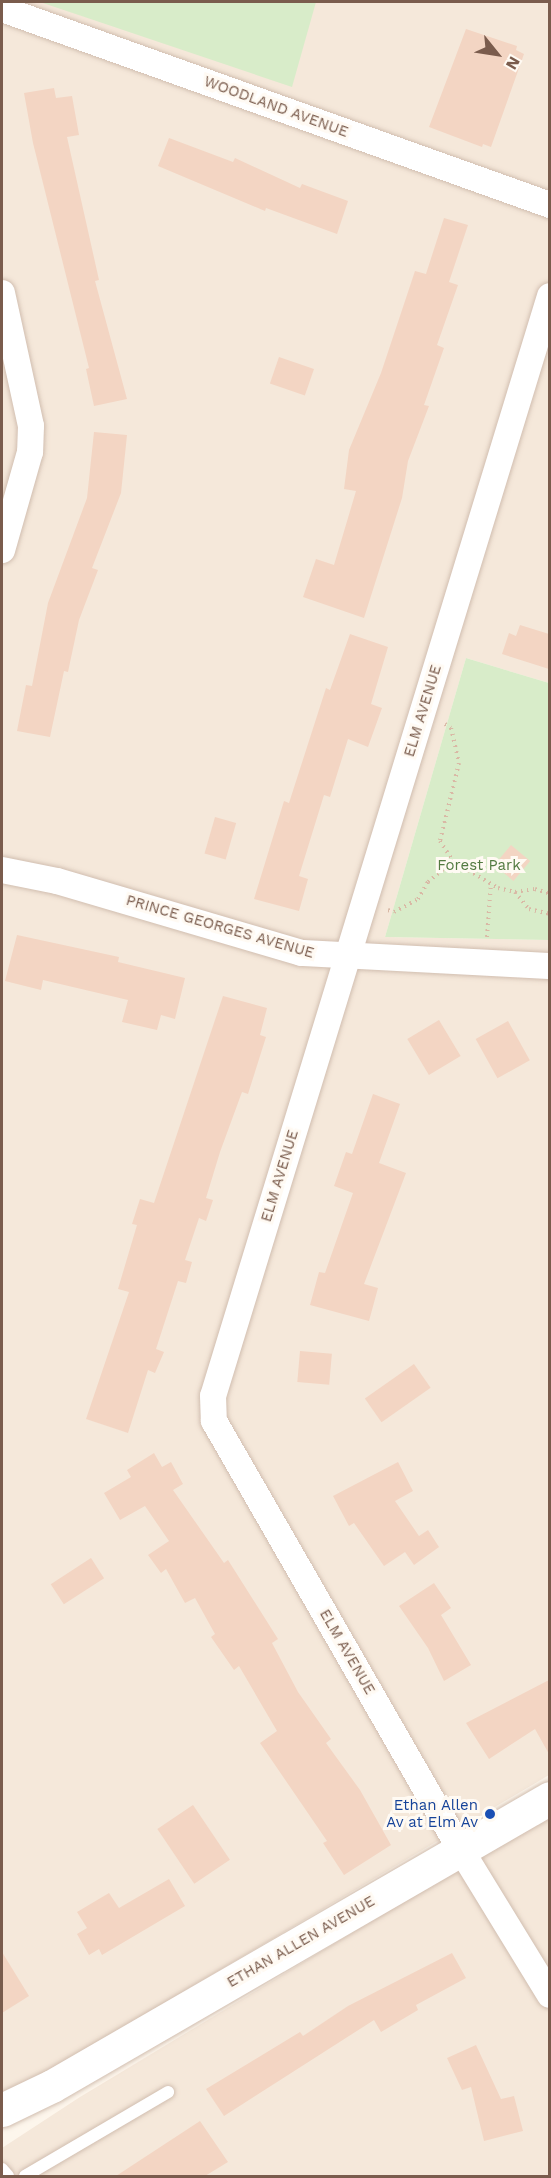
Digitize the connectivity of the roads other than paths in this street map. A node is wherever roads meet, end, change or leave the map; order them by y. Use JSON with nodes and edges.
{"nodes":[{"id":1,"x":2,"y":9,"type":"edge"},
{"id":2,"x":549,"y":205,"type":"edge"},
{"id":3,"x":2,"y":293,"type":"edge"},
{"id":4,"x":549,"y":296,"type":"edge"},
{"id":5,"x":2,"y":550,"type":"edge"},
{"id":6,"x":2,"y":870,"type":"edge"},
{"id":7,"x":348,"y":958,"type":"junction"},
{"id":8,"x":549,"y":966,"type":"edge"},
{"id":9,"x":549,"y":1798,"type":"edge"},
{"id":10,"x":461,"y":1850,"type":"junction"},
{"id":11,"x":549,"y":1995,"type":"edge"},
{"id":12,"x":52,"y":2086,"type":"junction"},
{"id":13,"x":168,"y":2092,"type":"dead end"},
{"id":14,"x":2,"y":2110,"type":"edge"},
{"id":15,"x":2,"y":2126,"type":"edge"},
{"id":16,"x":2,"y":2169,"type":"edge"},
{"id":17,"x":8,"y":2176,"type":"edge"},
{"id":18,"x":25,"y":2176,"type":"edge"}],
"edges":[{"from":1,"to":2,"type":"street","name":"WOODLAND AVENUE"},
{"from":3,"to":5,"type":"street"},
{"from":4,"to":7,"type":"street","name":"ELM AVENUE"},
{"from":6,"to":7,"type":"street","name":"PRINCE GEORGES AVENUE"},
{"from":7,"to":8,"type":"street","name":"PRINCE GEORGES AVENUE"},
{"from":7,"to":10,"type":"street","name":"ELM AVENUE"},
{"from":9,"to":10,"type":"main road","name":"ETHAN ALLEN AVENUE"},
{"from":10,"to":11,"type":"street","name":"ELM AVENUE"},
{"from":10,"to":12,"type":"main road","name":"ETHAN ALLEN AVENUE"},
{"from":12,"to":14,"type":"main road","name":"ETHAN ALLEN AVENUE"},
{"from":12,"to":15,"type":"main road","name":"ETHAN ALLEN AVENUE"},
{"from":13,"to":18,"type":"lane"},
{"from":16,"to":17,"type":"lane"}]}
